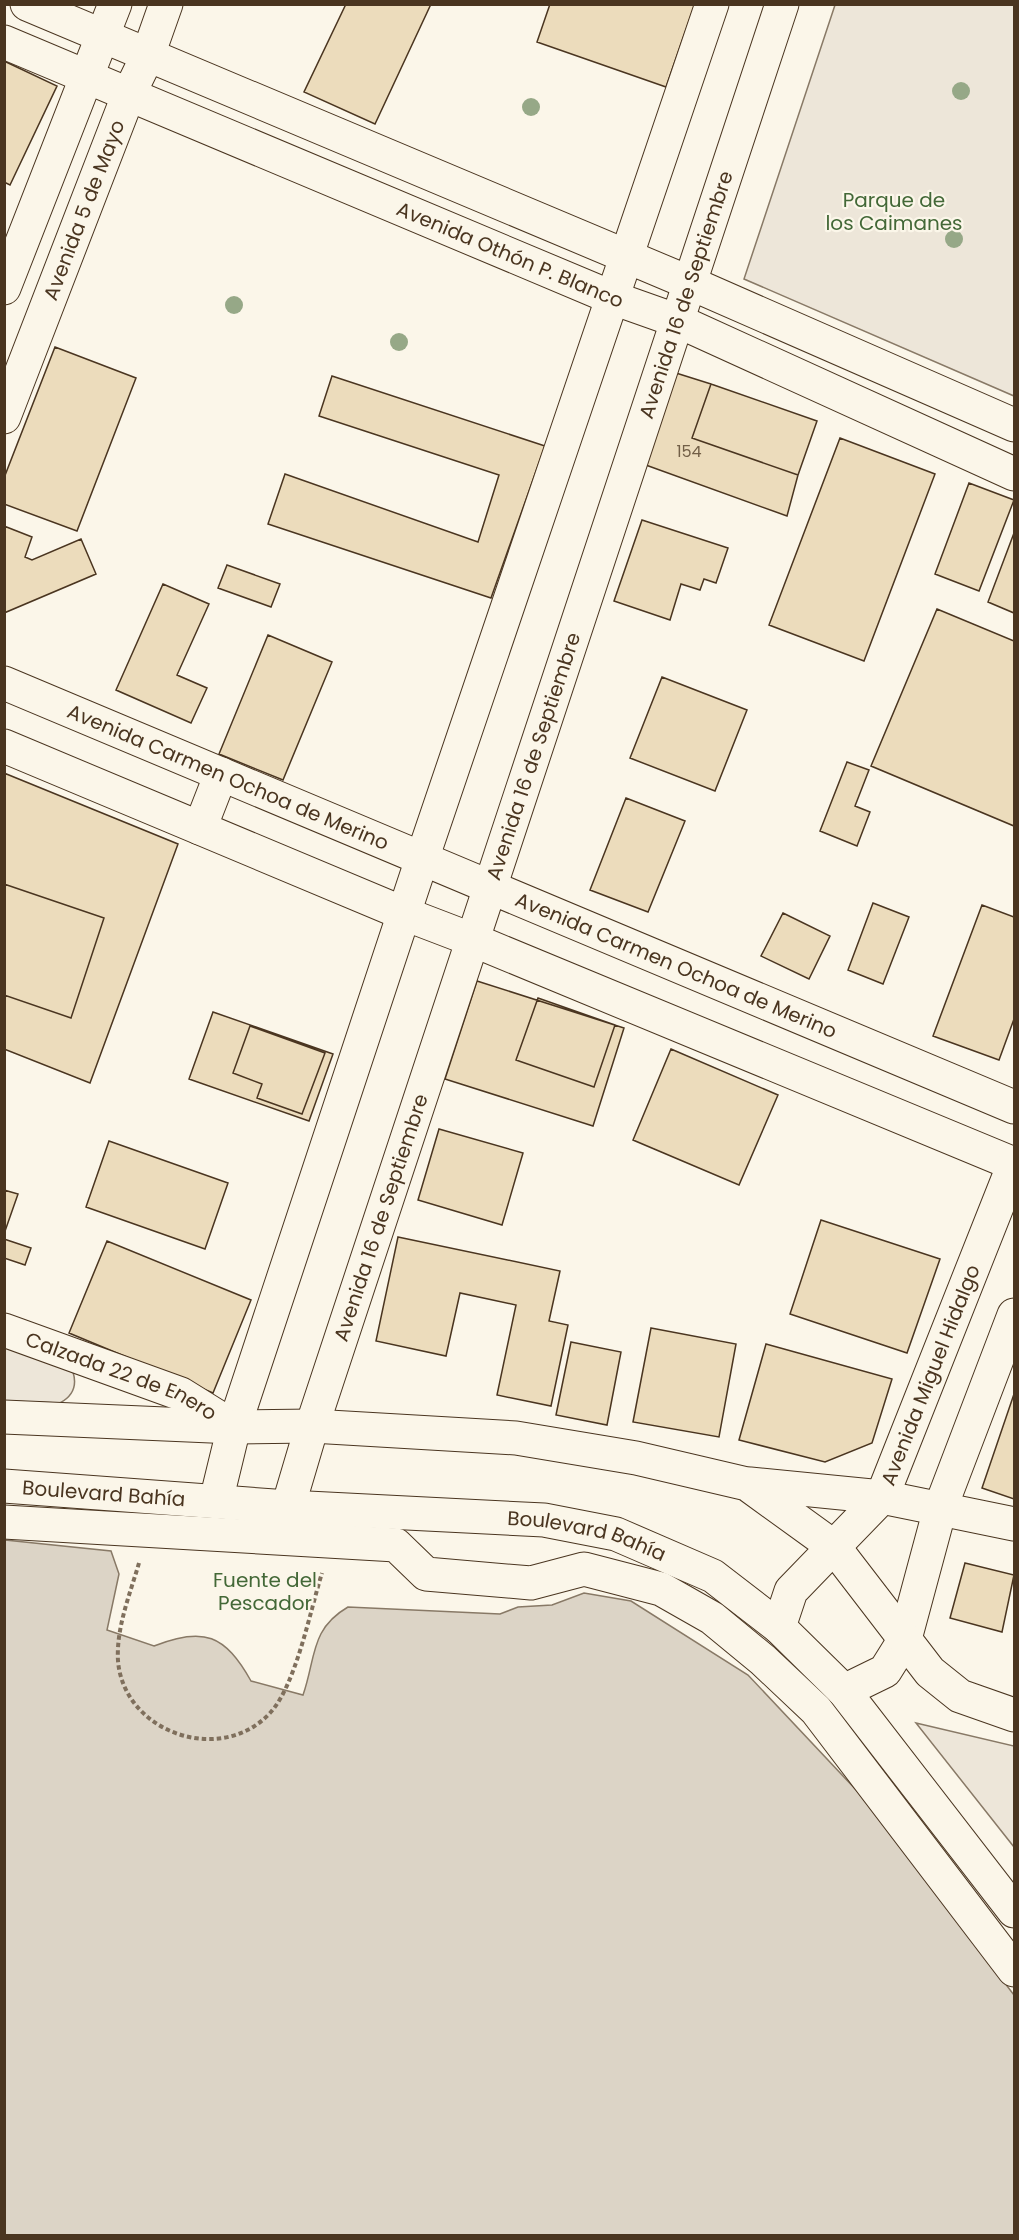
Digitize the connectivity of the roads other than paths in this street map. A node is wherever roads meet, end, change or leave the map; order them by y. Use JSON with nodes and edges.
{"nodes":[{"id":1,"x":27,"y":4,"type":"edge"},
{"id":2,"x":115,"y":4,"type":"edge"},
{"id":3,"x":166,"y":4,"type":"edge"},
{"id":4,"x":712,"y":4,"type":"edge"},
{"id":5,"x":782,"y":4,"type":"edge"},
{"id":6,"x":103,"y":37,"type":"junction"},
{"id":7,"x":4,"y":42,"type":"edge"},
{"id":8,"x":148,"y":55,"type":"junction"},
{"id":9,"x":87,"y":77,"type":"junction"},
{"id":10,"x":128,"y":96,"type":"junction"},
{"id":11,"x":626,"y":258,"type":"junction"},
{"id":12,"x":690,"y":283,"type":"junction"},
{"id":13,"x":4,"y":288,"type":"edge"},
{"id":14,"x":613,"y":298,"type":"junction"},
{"id":15,"x":678,"y":321,"type":"junction"},
{"id":16,"x":4,"y":417,"type":"edge"},
{"id":17,"x":1014,"y":425,"type":"edge"},
{"id":18,"x":1014,"y":474,"type":"edge"},
{"id":19,"x":4,"y":683,"type":"edge"},
{"id":20,"x":4,"y":746,"type":"edge"},
{"id":21,"x":221,"y":774,"type":"junction"},
{"id":22,"x":200,"y":828,"type":"junction"},
{"id":23,"x":422,"y":859,"type":"junction"},
{"id":24,"x":490,"y":888,"type":"junction"},
{"id":25,"x":405,"y":914,"type":"junction"},
{"id":26,"x":473,"y":940,"type":"junction"},
{"id":27,"x":1014,"y":1107,"type":"edge"},
{"id":28,"x":1014,"y":1164,"type":"edge"},
{"id":29,"x":1014,"y":1315,"type":"edge"},
{"id":30,"x":4,"y":1330,"type":"edge"},
{"id":31,"x":4,"y":1418,"type":"edge"},
{"id":32,"x":312,"y":1426,"type":"junction"},
{"id":33,"x":234,"y":1427,"type":"junction"},
{"id":34,"x":747,"y":1484,"type":"junction"},
{"id":35,"x":4,"y":1486,"type":"edge"},
{"id":36,"x":882,"y":1497,"type":"junction"},
{"id":37,"x":216,"y":1501,"type":"junction"},
{"id":38,"x":288,"y":1507,"type":"junction"},
{"id":39,"x":940,"y":1509,"type":"junction"},
{"id":40,"x":4,"y":1522,"type":"edge"},
{"id":41,"x":1014,"y":1524,"type":"edge"},
{"id":42,"x":834,"y":1547,"type":"junction"},
{"id":43,"x":778,"y":1627,"type":"junction"},
{"id":44,"x":905,"y":1639,"type":"junction"},
{"id":45,"x":844,"y":1691,"type":"junction"},
{"id":46,"x":1014,"y":1715,"type":"edge"},
{"id":47,"x":1014,"y":1911,"type":"edge"},
{"id":48,"x":1014,"y":1970,"type":"edge"}],
"edges":[{"from":1,"to":6,"type":"street","name":"Avenida Othón P. Blanco"},
{"from":2,"to":6,"type":"street"},
{"from":3,"to":8,"type":"street","name":"Avenida 5 de Mayo"},
{"from":4,"to":11,"type":"street"},
{"from":5,"to":12,"type":"street","name":"Avenida 16 de Septiembre"},
{"from":6,"to":8,"type":"street","name":"Avenida Othón P. Blanco"},
{"from":6,"to":9,"type":"street"},
{"from":7,"to":9,"type":"street","name":"Avenida Othón P. Blanco"},
{"from":8,"to":10,"type":"street","name":"Avenida 5 de Mayo"},
{"from":8,"to":11,"type":"street","name":"Avenida Othón P. Blanco"},
{"from":9,"to":10,"type":"street","name":"Avenida Othón P. Blanco"},
{"from":9,"to":13,"type":"street"},
{"from":10,"to":14,"type":"street","name":"Avenida Othón P. Blanco"},
{"from":10,"to":16,"type":"street","name":"Avenida 5 de Mayo"},
{"from":11,"to":12,"type":"street","name":"Avenida Othón P. Blanco"},
{"from":11,"to":14,"type":"street"},
{"from":12,"to":15,"type":"street","name":"Avenida 16 de Septiembre"},
{"from":12,"to":17,"type":"street","name":"Avenida Othón P. Blanco"},
{"from":14,"to":15,"type":"street","name":"Avenida Othón P. Blanco"},
{"from":14,"to":23,"type":"street"},
{"from":15,"to":18,"type":"street","name":"Avenida Othón P. Blanco"},
{"from":15,"to":24,"type":"street","name":"Avenida 16 de Septiembre"},
{"from":19,"to":21,"type":"street","name":"Avenida Carmen Ochoa de Merino"},
{"from":20,"to":22,"type":"street"},
{"from":21,"to":22,"type":"street"},
{"from":21,"to":23,"type":"street","name":"Avenida Carmen Ochoa de Merino"},
{"from":22,"to":25,"type":"street"},
{"from":23,"to":24,"type":"street","name":"Avenida Carmen Ochoa de Merino"},
{"from":23,"to":25,"type":"street"},
{"from":24,"to":26,"type":"street","name":"Avenida 16 de Septiembre"},
{"from":24,"to":27,"type":"street","name":"Avenida Carmen Ochoa de Merino"},
{"from":25,"to":26,"type":"street"},
{"from":25,"to":33,"type":"street"},
{"from":26,"to":28,"type":"street"},
{"from":26,"to":32,"type":"street","name":"Avenida 16 de Septiembre"},
{"from":28,"to":36,"type":"street","name":"Avenida Miguel Hidalgo"},
{"from":29,"to":39,"type":"street"},
{"from":30,"to":33,"type":"street","name":"Calzada 22 de Enero"},
{"from":31,"to":33,"type":"street"},
{"from":32,"to":33,"type":"street"},
{"from":32,"to":34,"type":"street"},
{"from":32,"to":38,"type":"street","name":"Avenida 16 de Septiembre"},
{"from":33,"to":37,"type":"street"},
{"from":34,"to":36,"type":"street"},
{"from":34,"to":42,"type":"street"},
{"from":35,"to":37,"type":"street","name":"Boulevard Bahía"},
{"from":36,"to":39,"type":"street"},
{"from":36,"to":42,"type":"street","name":"Avenida Miguel Hidalgo"},
{"from":37,"to":38,"type":"street","name":"Boulevard Bahía"},
{"from":38,"to":43,"type":"street","name":"Boulevard Bahía"},
{"from":39,"to":41,"type":"street"},
{"from":39,"to":44,"type":"street"},
{"from":40,"to":48,"type":"street"},
{"from":42,"to":43,"type":"street","name":"Avenida Miguel Hidalgo"},
{"from":42,"to":44,"type":"street"},
{"from":43,"to":45,"type":"street","name":"Boulevard Bahía"},
{"from":44,"to":45,"type":"street"},
{"from":44,"to":46,"type":"street"},
{"from":45,"to":47,"type":"street","name":"Boulevard Bahía"}]}
